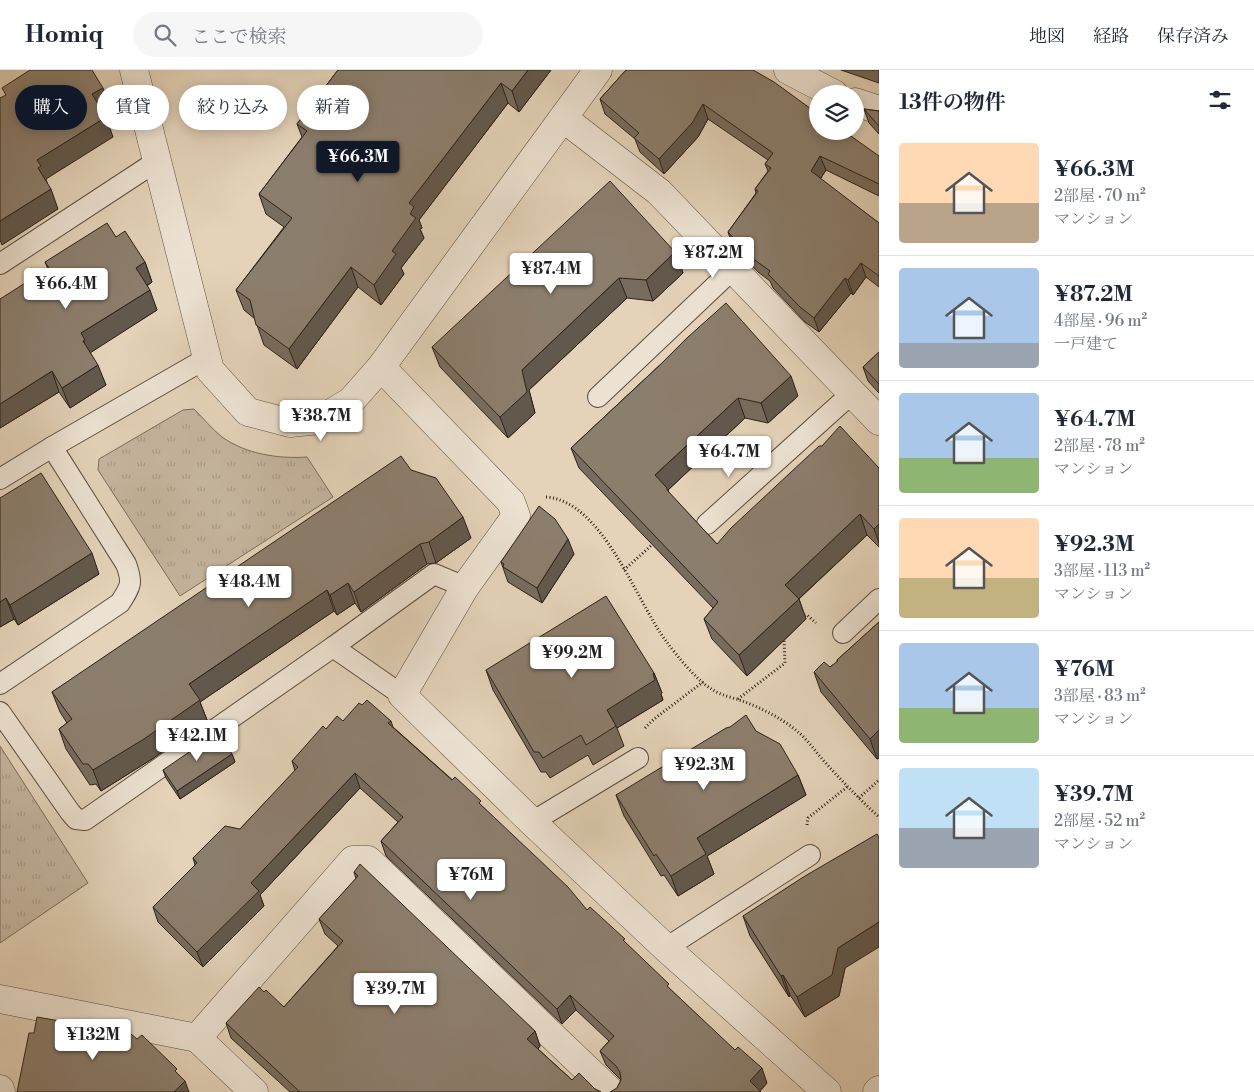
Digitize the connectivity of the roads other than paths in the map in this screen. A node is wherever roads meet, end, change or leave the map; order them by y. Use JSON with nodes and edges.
{"nodes":[{"id":1,"x":134,"y":70,"type":"edge"},
{"id":2,"x":598,"y":70,"type":"edge"},
{"id":3,"x":788,"y":70,"type":"edge"},
{"id":4,"x":817,"y":85,"type":"edge"},
{"id":5,"x":864,"y":105,"type":"edge"},
{"id":6,"x":879,"y":110,"type":"edge"},
{"id":7,"x":563,"y":118,"type":"junction"},
{"id":8,"x":157,"y":161,"type":"junction"},
{"id":9,"x":0,"y":264,"type":"edge"},
{"id":10,"x":733,"y":269,"type":"junction"},
{"id":11,"x":208,"y":358,"type":"junction"},
{"id":12,"x":381,"y":367,"type":"junction"},
{"id":13,"x":853,"y":394,"type":"junction"},
{"id":14,"x":598,"y":397,"type":"dead end"},
{"id":15,"x":879,"y":421,"type":"edge"},
{"id":16,"x":52,"y":447,"type":"junction"},
{"id":17,"x":0,"y":478,"type":"edge"},
{"id":18,"x":707,"y":524,"type":"dead end"},
{"id":19,"x":465,"y":587,"type":"junction"},
{"id":20,"x":879,"y":599,"type":"edge"},
{"id":21,"x":843,"y":633,"type":"road end"},
{"id":22,"x":333,"y":647,"type":"junction"},
{"id":23,"x":0,"y":684,"type":"edge"},
{"id":24,"x":402,"y":695,"type":"junction"},
{"id":25,"x":0,"y":712,"type":"edge"},
{"id":26,"x":638,"y":758,"type":"road end"},
{"id":27,"x":532,"y":822,"type":"junction"},
{"id":28,"x":810,"y":855,"type":"road end"},
{"id":29,"x":666,"y":948,"type":"junction"},
{"id":30,"x":0,"y":999,"type":"edge"},
{"id":31,"x":197,"y":1038,"type":"junction"},
{"id":32,"x":254,"y":1092,"type":"edge"},
{"id":33,"x":611,"y":1092,"type":"edge"},
{"id":34,"x":827,"y":1092,"type":"edge"}],
"edges":[{"from":1,"to":8,"type":"street"},
{"from":2,"to":7,"type":"street"},
{"from":3,"to":4,"type":"street"},
{"from":5,"to":6,"type":"street"},
{"from":7,"to":10,"type":"street"},
{"from":7,"to":12,"type":"street"},
{"from":8,"to":9,"type":"lane"},
{"from":8,"to":11,"type":"street"},
{"from":10,"to":13,"type":"street"},
{"from":10,"to":14,"type":"lane"},
{"from":11,"to":12,"type":"street"},
{"from":11,"to":16,"type":"lane"},
{"from":12,"to":19,"type":"street"},
{"from":13,"to":15,"type":"street"},
{"from":13,"to":18,"type":"lane"},
{"from":16,"to":17,"type":"lane"},
{"from":16,"to":23,"type":"lane"},
{"from":19,"to":22,"type":"lane"},
{"from":19,"to":24,"type":"street"},
{"from":20,"to":21,"type":"lane"},
{"from":22,"to":24,"type":"lane"},
{"from":22,"to":25,"type":"lane"},
{"from":24,"to":27,"type":"street"},
{"from":26,"to":27,"type":"lane"},
{"from":27,"to":29,"type":"street"},
{"from":28,"to":29,"type":"lane"},
{"from":29,"to":34,"type":"street"},
{"from":30,"to":31,"type":"street"},
{"from":31,"to":32,"type":"street"},
{"from":31,"to":33,"type":"street"}]}
